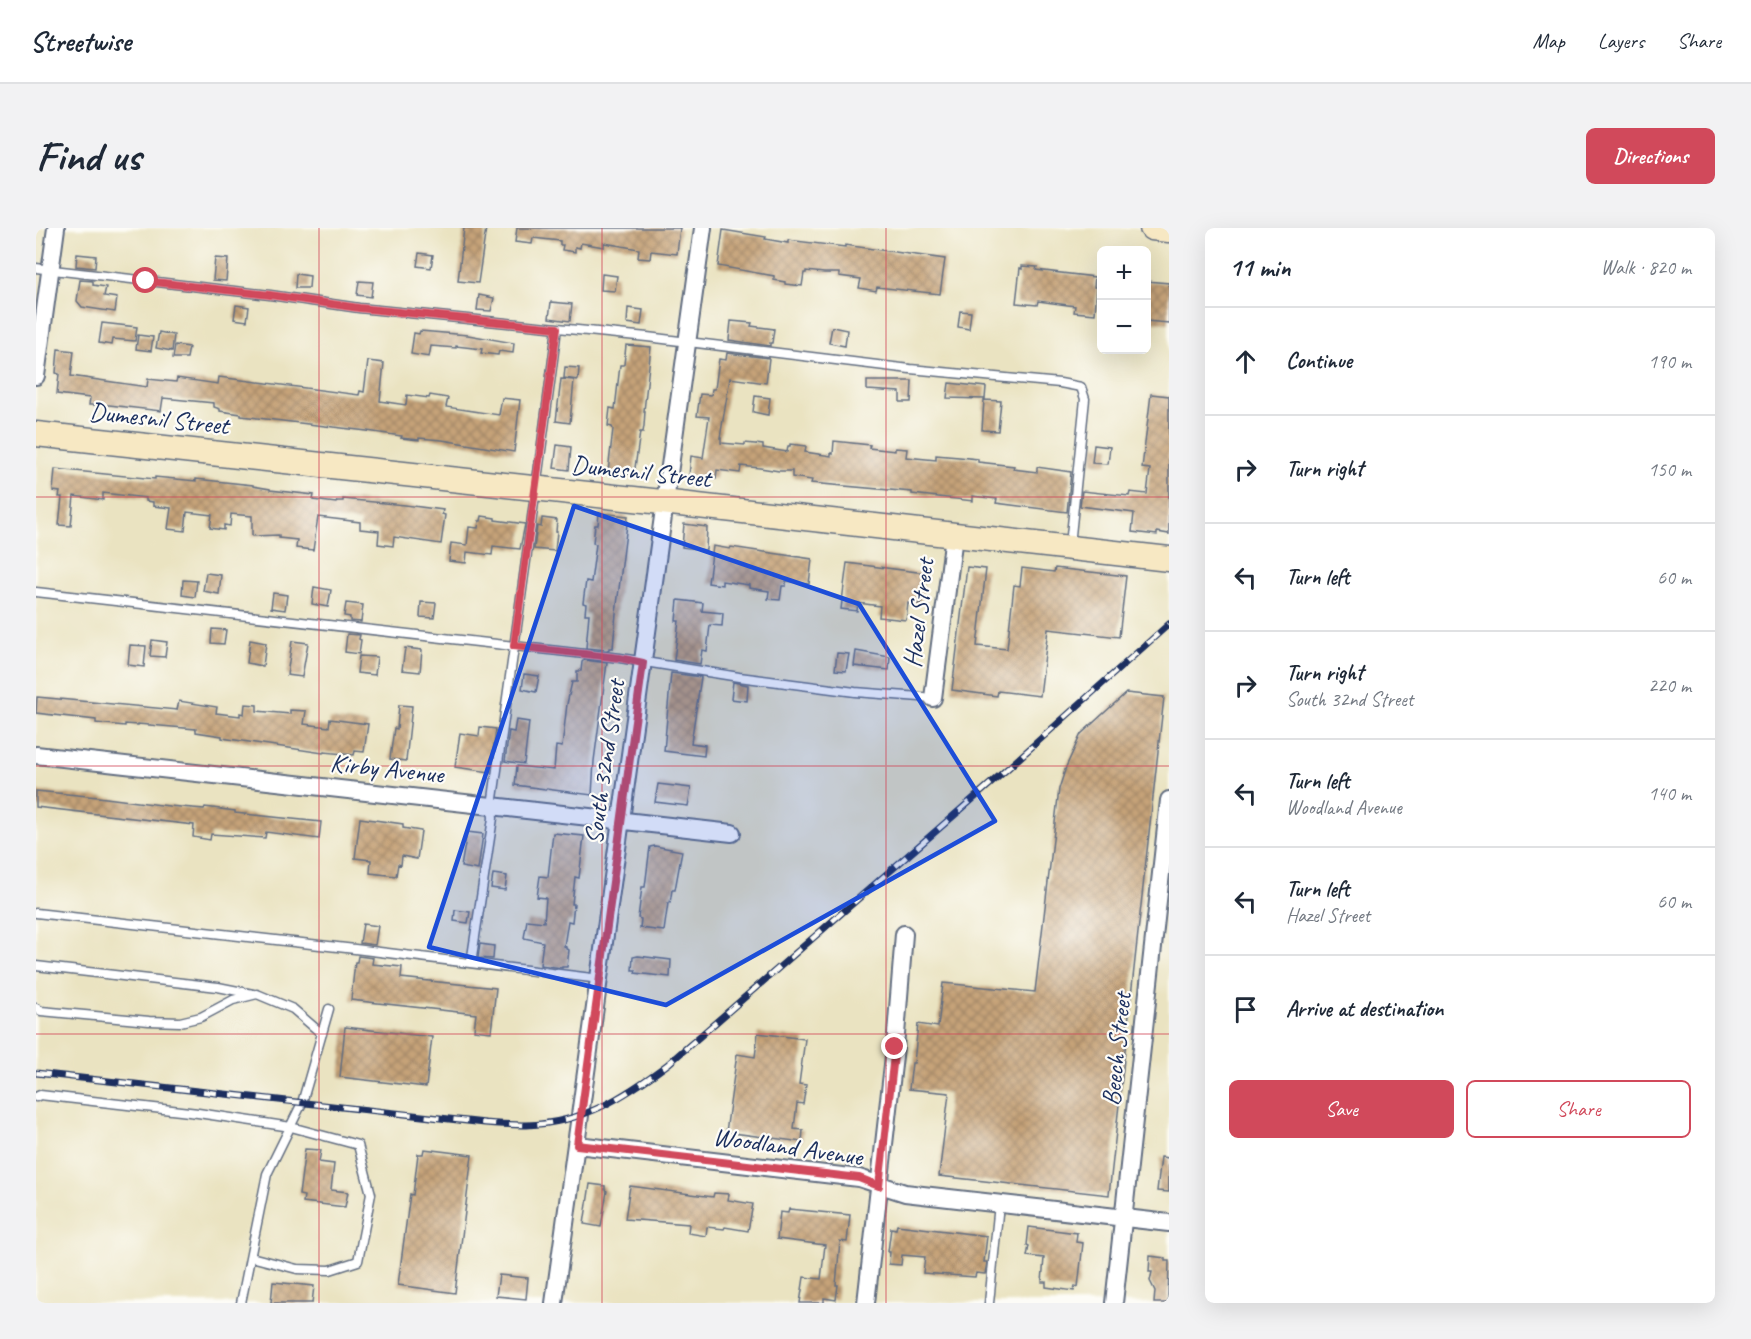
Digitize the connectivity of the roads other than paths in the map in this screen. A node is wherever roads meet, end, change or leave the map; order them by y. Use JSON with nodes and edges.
{"nodes":[{"id":1,"x":56,"y":228,"type":"edge"},
{"id":2,"x":703,"y":228,"type":"edge"},
{"id":3,"x":1152,"y":228,"type":"edge"},
{"id":4,"x":1169,"y":230,"type":"edge"},
{"id":5,"x":43,"y":269,"type":"edge"},
{"id":6,"x":557,"y":328,"type":"junction"},
{"id":7,"x":687,"y":343,"type":"junction"},
{"id":8,"x":36,"y":376,"type":"edge"},
{"id":9,"x":36,"y":434,"type":"edge"},
{"id":10,"x":537,"y":489,"type":"junction"},
{"id":11,"x":665,"y":503,"type":"junction"},
{"id":12,"x":954,"y":536,"type":"junction"},
{"id":13,"x":1070,"y":549,"type":"junction"},
{"id":14,"x":1169,"y":559,"type":"edge"},
{"id":15,"x":36,"y":592,"type":"edge"},
{"id":16,"x":514,"y":646,"type":"junction"},
{"id":17,"x":643,"y":663,"type":"junction"},
{"id":18,"x":933,"y":698,"type":"joint"},
{"id":19,"x":36,"y":755,"type":"edge"},
{"id":20,"x":1169,"y":800,"type":"edge"},
{"id":21,"x":492,"y":806,"type":"junction"},
{"id":22,"x":622,"y":820,"type":"junction"},
{"id":23,"x":732,"y":833,"type":"dead end"},
{"id":24,"x":36,"y":913,"type":"edge"},
{"id":25,"x":904,"y":934,"type":"dead end"},
{"id":26,"x":471,"y":963,"type":"junction"},
{"id":27,"x":36,"y":966,"type":"edge"},
{"id":28,"x":600,"y":980,"type":"junction"},
{"id":29,"x":257,"y":994,"type":"junction"},
{"id":30,"x":36,"y":1008,"type":"edge"},
{"id":31,"x":329,"y":1009,"type":"dead end"},
{"id":32,"x":322,"y":1034,"type":"junction"},
{"id":33,"x":36,"y":1097,"type":"edge"},
{"id":34,"x":291,"y":1127,"type":"junction"},
{"id":35,"x":577,"y":1145,"type":"junction"},
{"id":36,"x":879,"y":1186,"type":"junction"},
{"id":37,"x":999,"y":1204,"type":"junction"},
{"id":38,"x":1123,"y":1218,"type":"junction"},
{"id":39,"x":1169,"y":1223,"type":"edge"},
{"id":40,"x":250,"y":1257,"type":"junction"},
{"id":41,"x":241,"y":1303,"type":"edge"},
{"id":42,"x":554,"y":1303,"type":"edge"},
{"id":43,"x":866,"y":1303,"type":"edge"},
{"id":44,"x":989,"y":1303,"type":"edge"},
{"id":45,"x":1114,"y":1303,"type":"edge"}],
"edges":[{"from":1,"to":5,"type":"street"},
{"from":2,"to":7,"type":"street","name":"South 32nd Street"},
{"from":3,"to":4,"type":"main road"},
{"from":5,"to":6,"type":"lane"},
{"from":5,"to":8,"type":"street"},
{"from":6,"to":7,"type":"lane"},
{"from":6,"to":10,"type":"lane"},
{"from":7,"to":11,"type":"street","name":"South 32nd Street"},
{"from":7,"to":13,"type":"lane"},
{"from":9,"to":10,"type":"main road","name":"Dumesnil Street"},
{"from":10,"to":11,"type":"main road","name":"Dumesnil Street"},
{"from":10,"to":16,"type":"lane"},
{"from":11,"to":12,"type":"main road","name":"Dumesnil Street"},
{"from":11,"to":17,"type":"street","name":"South 32nd Street"},
{"from":12,"to":13,"type":"main road","name":"Dumesnil Street"},
{"from":12,"to":18,"type":"street","name":"Hazel Street"},
{"from":13,"to":14,"type":"main road","name":"Dumesnil Street"},
{"from":15,"to":16,"type":"lane"},
{"from":16,"to":17,"type":"lane"},
{"from":16,"to":21,"type":"lane"},
{"from":17,"to":18,"type":"lane"},
{"from":17,"to":22,"type":"street","name":"South 32nd Street"},
{"from":19,"to":21,"type":"street","name":"Kirby Avenue"},
{"from":20,"to":38,"type":"street","name":"Beech Street"},
{"from":21,"to":22,"type":"street","name":"Kirby Avenue"},
{"from":21,"to":26,"type":"lane"},
{"from":22,"to":23,"type":"street","name":"Kirby Avenue"},
{"from":22,"to":28,"type":"street","name":"South 32nd Street"},
{"from":24,"to":26,"type":"lane"},
{"from":25,"to":36,"type":"street"},
{"from":26,"to":28,"type":"lane"},
{"from":27,"to":29,"type":"lane"},
{"from":28,"to":35,"type":"street","name":"South 32nd Street"},
{"from":29,"to":30,"type":"lane"},
{"from":29,"to":32,"type":"lane"},
{"from":31,"to":32,"type":"lane"},
{"from":32,"to":34,"type":"lane"},
{"from":33,"to":34,"type":"lane"},
{"from":34,"to":40,"type":"lane"},
{"from":34,"to":40,"type":"lane"},
{"from":35,"to":36,"type":"street","name":"Woodland Avenue"},
{"from":35,"to":42,"type":"street","name":"South 32nd Street"},
{"from":36,"to":37,"type":"street","name":"Woodland Avenue"},
{"from":36,"to":43,"type":"street"},
{"from":37,"to":38,"type":"street","name":"Woodland Avenue"},
{"from":37,"to":44,"type":"lane"},
{"from":38,"to":39,"type":"street","name":"Woodland Avenue"},
{"from":38,"to":45,"type":"street","name":"Beech Street"},
{"from":40,"to":41,"type":"lane"}]}
